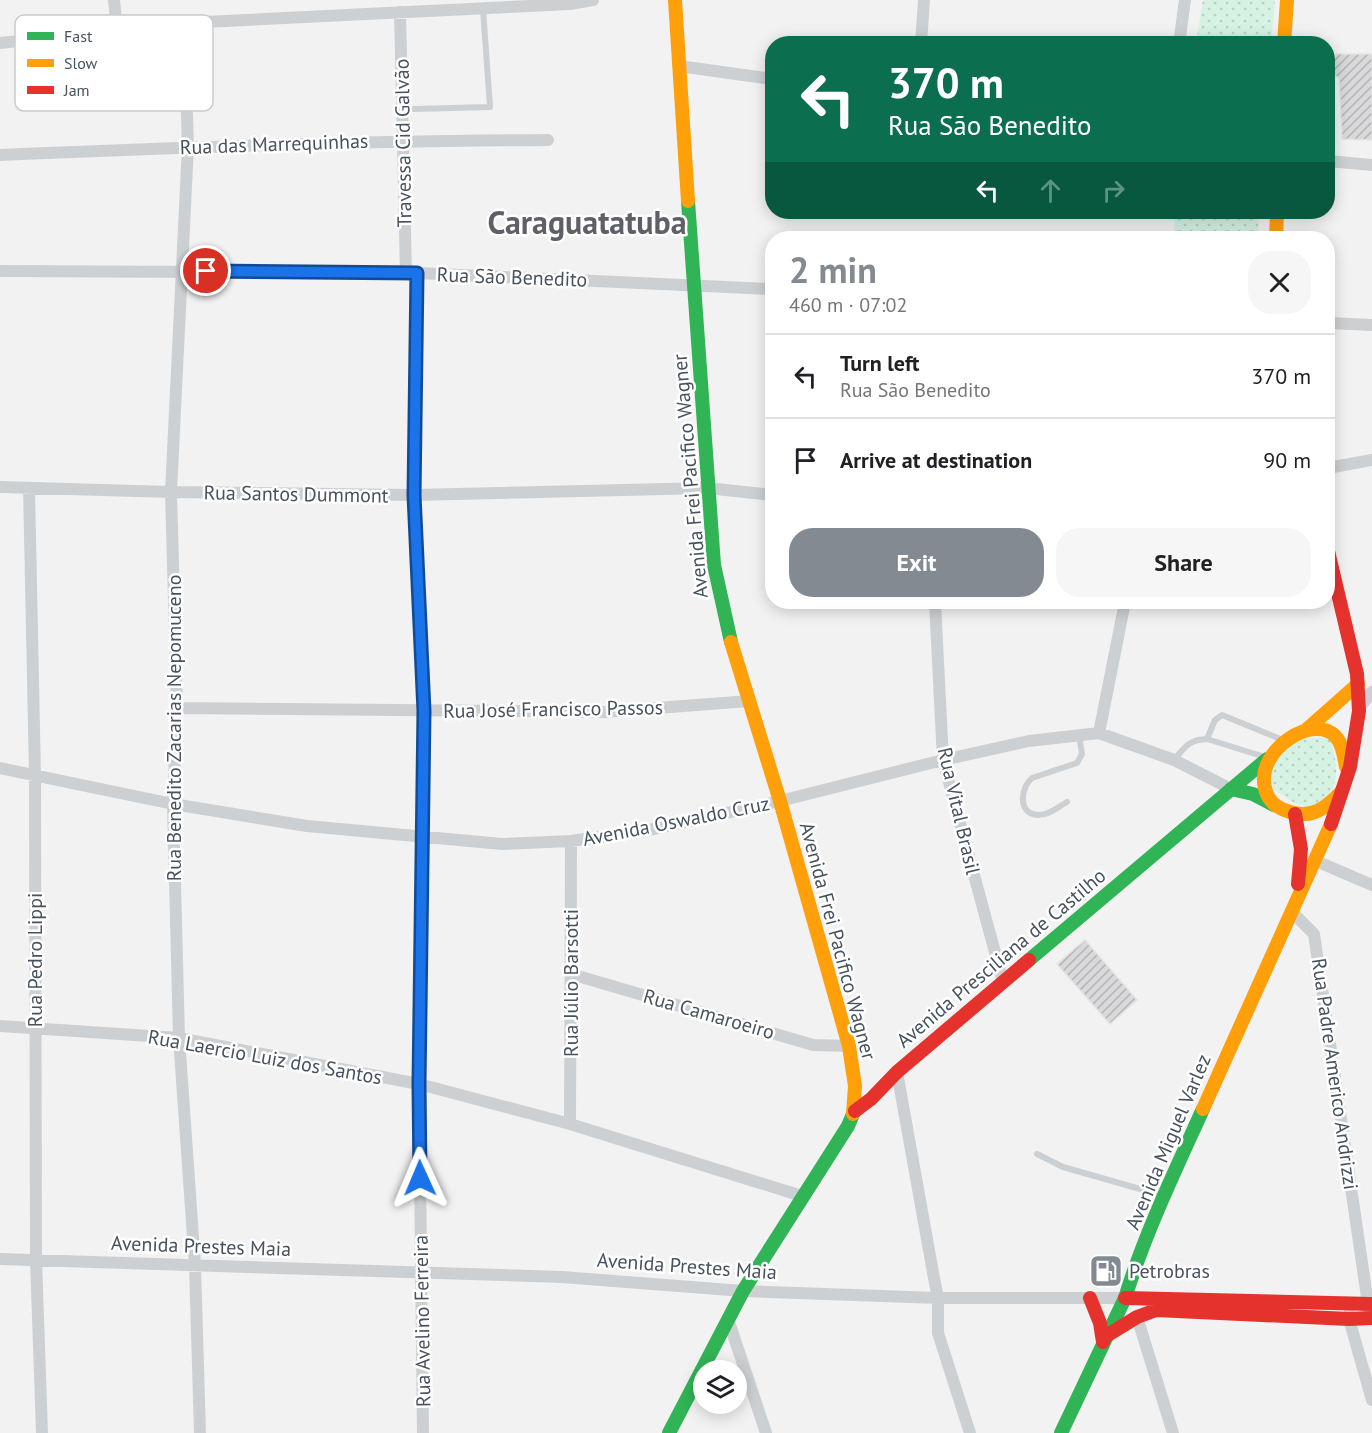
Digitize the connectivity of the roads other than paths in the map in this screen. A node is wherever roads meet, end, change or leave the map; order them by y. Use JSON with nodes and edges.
{"nodes":[{"id":1,"x":114,"y":0,"type":"edge"},
{"id":2,"x":593,"y":0,"type":"edge"},
{"id":3,"x":675,"y":0,"type":"edge"},
{"id":4,"x":924,"y":0,"type":"edge"},
{"id":5,"x":1185,"y":0,"type":"edge"},
{"id":6,"x":1287,"y":0,"type":"edge"},
{"id":7,"x":421,"y":6,"type":"edge"},
{"id":8,"x":483,"y":8,"type":"junction"},
{"id":9,"x":400,"y":12,"type":"junction"},
{"id":10,"x":116,"y":15,"type":"edge"},
{"id":11,"x":213,"y":22,"type":"edge"},
{"id":12,"x":922,"y":36,"type":"edge"},
{"id":13,"x":1180,"y":36,"type":"edge"},
{"id":14,"x":1285,"y":36,"type":"edge"},
{"id":15,"x":15,"y":41,"type":"edge"},
{"id":16,"x":0,"y":43,"type":"edge"},
{"id":17,"x":679,"y":66,"type":"junction"},
{"id":18,"x":765,"y":78,"type":"edge"},
{"id":19,"x":414,"y":109,"type":"dead end"},
{"id":20,"x":187,"y":111,"type":"edge"},
{"id":21,"x":548,"y":140,"type":"dead end"},
{"id":22,"x":403,"y":141,"type":"junction"},
{"id":23,"x":188,"y":147,"type":"junction"},
{"id":24,"x":0,"y":155,"type":"edge"},
{"id":25,"x":1335,"y":161,"type":"edge"},
{"id":26,"x":1372,"y":165,"type":"edge"},
{"id":27,"x":0,"y":271,"type":"edge"},
{"id":28,"x":183,"y":271,"type":"junction"},
{"id":29,"x":412,"y":274,"type":"junction"},
{"id":30,"x":693,"y":284,"type":"junction"},
{"id":31,"x":765,"y":289,"type":"edge"},
{"id":32,"x":1335,"y":322,"type":"edge"},
{"id":33,"x":1372,"y":325,"type":"edge"},
{"id":34,"x":1372,"y":460,"type":"edge"},
{"id":35,"x":1335,"y":467,"type":"edge"},
{"id":36,"x":0,"y":487,"type":"edge"},
{"id":37,"x":29,"y":488,"type":"junction"},
{"id":38,"x":707,"y":488,"type":"junction"},
{"id":39,"x":171,"y":492,"type":"junction"},
{"id":40,"x":765,"y":494,"type":"edge"},
{"id":41,"x":414,"y":495,"type":"junction"},
{"id":42,"x":1335,"y":603,"type":"edge"},
{"id":43,"x":935,"y":609,"type":"edge"},
{"id":44,"x":1124,"y":609,"type":"edge"},
{"id":45,"x":1372,"y":676,"type":"edge"},
{"id":46,"x":1358,"y":684,"type":"junction"},
{"id":47,"x":1372,"y":692,"type":"edge"},
{"id":48,"x":749,"y":701,"type":"junction"},
{"id":49,"x":177,"y":708,"type":"junction"},
{"id":50,"x":1359,"y":708,"type":"junction"},
{"id":51,"x":424,"y":711,"type":"junction"},
{"id":52,"x":1305,"y":731,"type":"junction"},
{"id":53,"x":1099,"y":733,"type":"junction"},
{"id":54,"x":1079,"y":735,"type":"junction"},
{"id":55,"x":1207,"y":739,"type":"junction"},
{"id":56,"x":1287,"y":741,"type":"junction"},
{"id":57,"x":1268,"y":759,"type":"junction"},
{"id":58,"x":943,"y":760,"type":"junction"},
{"id":59,"x":1174,"y":760,"type":"junction"},
{"id":60,"x":0,"y":768,"type":"edge"},
{"id":61,"x":1348,"y":773,"type":"junction"},
{"id":62,"x":35,"y":776,"type":"junction"},
{"id":63,"x":1231,"y":789,"type":"junction"},
{"id":64,"x":1343,"y":790,"type":"junction"},
{"id":65,"x":780,"y":801,"type":"junction"},
{"id":66,"x":1067,"y":802,"type":"dead end"},
{"id":67,"x":173,"y":804,"type":"junction"},
{"id":68,"x":1274,"y":805,"type":"junction"},
{"id":69,"x":1294,"y":814,"type":"junction"},
{"id":70,"x":423,"y":837,"type":"junction"},
{"id":71,"x":571,"y":841,"type":"junction"},
{"id":72,"x":1316,"y":861,"type":"junction"},
{"id":73,"x":1372,"y":885,"type":"edge"},
{"id":74,"x":1294,"y":905,"type":"junction"},
{"id":75,"x":571,"y":974,"type":"junction"},
{"id":76,"x":1003,"y":982,"type":"junction"},
{"id":77,"x":0,"y":1026,"type":"edge"},
{"id":78,"x":34,"y":1027,"type":"junction"},
{"id":79,"x":179,"y":1038,"type":"junction"},
{"id":80,"x":849,"y":1046,"type":"junction"},
{"id":81,"x":897,"y":1072,"type":"junction"},
{"id":82,"x":419,"y":1084,"type":"junction"},
{"id":83,"x":855,"y":1111,"type":"junction"},
{"id":84,"x":570,"y":1124,"type":"junction"},
{"id":85,"x":1037,"y":1154,"type":"dead end"},
{"id":86,"x":802,"y":1196,"type":"junction"},
{"id":87,"x":1165,"y":1196,"type":"junction"},
{"id":88,"x":0,"y":1259,"type":"edge"},
{"id":89,"x":36,"y":1260,"type":"junction"},
{"id":90,"x":195,"y":1265,"type":"junction"},
{"id":91,"x":421,"y":1272,"type":"junction"},
{"id":92,"x":742,"y":1291,"type":"junction"},
{"id":93,"x":938,"y":1298,"type":"junction"},
{"id":94,"x":1090,"y":1298,"type":"junction"},
{"id":95,"x":1125,"y":1298,"type":"junction"},
{"id":96,"x":1349,"y":1304,"type":"junction"},
{"id":97,"x":1370,"y":1311,"type":"edge"},
{"id":98,"x":1137,"y":1317,"type":"junction"},
{"id":99,"x":728,"y":1319,"type":"junction"},
{"id":100,"x":1349,"y":1319,"type":"junction"},
{"id":101,"x":1104,"y":1339,"type":"junction"},
{"id":102,"x":1372,"y":1400,"type":"edge"},
{"id":103,"x":42,"y":1433,"type":"edge"},
{"id":104,"x":200,"y":1433,"type":"edge"},
{"id":105,"x":423,"y":1433,"type":"edge"},
{"id":106,"x":669,"y":1433,"type":"edge"},
{"id":107,"x":766,"y":1433,"type":"edge"},
{"id":108,"x":970,"y":1433,"type":"edge"},
{"id":109,"x":1061,"y":1433,"type":"edge"},
{"id":110,"x":1173,"y":1433,"type":"edge"}],
"edges":[{"from":1,"to":10,"type":"street"},
{"from":2,"to":8,"type":"street"},
{"from":3,"to":17,"type":"main road","name":"Avenida Frei Pacifico Wagner"},
{"from":4,"to":12,"type":"street"},
{"from":5,"to":13,"type":"street"},
{"from":6,"to":14,"type":"main road"},
{"from":7,"to":8,"type":"street"},
{"from":7,"to":9,"type":"street"},
{"from":8,"to":19,"type":"lane"},
{"from":9,"to":11,"type":"street"},
{"from":9,"to":22,"type":"street","name":"Travessa Cid Galvão"},
{"from":15,"to":16,"type":"street"},
{"from":17,"to":18,"type":"street"},
{"from":17,"to":30,"type":"main road","name":"Avenida Frei Pacifico Wagner"},
{"from":20,"to":23,"type":"street","name":"Rua Benedito Zacarias Nepomuceno"},
{"from":21,"to":22,"type":"street","name":"Rua das Marrequinhas"},
{"from":22,"to":23,"type":"street","name":"Rua das Marrequinhas"},
{"from":22,"to":29,"type":"street","name":"Travessa Cid Galvão"},
{"from":23,"to":24,"type":"street","name":"Rua das Marrequinhas"},
{"from":23,"to":28,"type":"street","name":"Rua Benedito Zacarias Nepomuceno"},
{"from":25,"to":26,"type":"street"},
{"from":27,"to":28,"type":"street","name":"Rua São Benedito"},
{"from":28,"to":29,"type":"street","name":"Rua São Benedito"},
{"from":28,"to":39,"type":"street","name":"Rua Benedito Zacarias Nepomuceno"},
{"from":29,"to":30,"type":"street","name":"Rua São Benedito"},
{"from":29,"to":41,"type":"street","name":"Rua Avelino Ferreira"},
{"from":30,"to":31,"type":"street","name":"Rua São Benedito"},
{"from":30,"to":38,"type":"main road","name":"Avenida Frei Pacifico Wagner"},
{"from":32,"to":33,"type":"street"},
{"from":34,"to":35,"type":"street"},
{"from":36,"to":37,"type":"street","name":"Rua Santos Dummont"},
{"from":37,"to":39,"type":"street","name":"Rua Santos Dummont"},
{"from":37,"to":62,"type":"street","name":"Rua Pedro Lippi"},
{"from":38,"to":40,"type":"street","name":"Rua Santos Dummont"},
{"from":38,"to":41,"type":"street","name":"Rua Santos Dummont"},
{"from":38,"to":48,"type":"main road","name":"Avenida Frei Pacifico Wagner"},
{"from":39,"to":41,"type":"street","name":"Rua Santos Dummont"},
{"from":39,"to":49,"type":"street","name":"Rua Benedito Zacarias Nepomuceno"},
{"from":41,"to":51,"type":"street","name":"Rua Avelino Ferreira"},
{"from":42,"to":46,"type":"main road"},
{"from":43,"to":58,"type":"street","name":"Rua Vital Brasil"},
{"from":44,"to":53,"type":"street"},
{"from":45,"to":46,"type":"street"},
{"from":46,"to":50,"type":"main road"},
{"from":46,"to":52,"type":"main road"},
{"from":47,"to":50,"type":"street"},
{"from":48,"to":51,"type":"street","name":"Rua José Francisco Passos"},
{"from":48,"to":65,"type":"main road","name":"Avenida Frei Pacifico Wagner"},
{"from":49,"to":51,"type":"street","name":"Rua José Francisco Passos"},
{"from":49,"to":67,"type":"street","name":"Rua Benedito Zacarias Nepomuceno"},
{"from":50,"to":61,"type":"main road"},
{"from":51,"to":70,"type":"street","name":"Rua Avelino Ferreira"},
{"from":52,"to":56,"type":"main road"},
{"from":52,"to":61,"type":"main road"},
{"from":53,"to":54,"type":"street","name":"Avenida Oswaldo Cruz"},
{"from":53,"to":59,"type":"street","name":"Avenida Oswaldo Cruz"},
{"from":54,"to":58,"type":"street","name":"Avenida Oswaldo Cruz"},
{"from":54,"to":66,"type":"lane"},
{"from":55,"to":56,"type":"lane"},
{"from":55,"to":57,"type":"lane"},
{"from":55,"to":59,"type":"lane"},
{"from":56,"to":57,"type":"main road"},
{"from":57,"to":63,"type":"main road","name":"Avenida Presciliana de Castilho"},
{"from":57,"to":68,"type":"main road"},
{"from":58,"to":65,"type":"street","name":"Avenida Oswaldo Cruz"},
{"from":58,"to":76,"type":"street","name":"Rua Vital Brasil"},
{"from":59,"to":63,"type":"street","name":"Avenida Oswaldo Cruz"},
{"from":60,"to":62,"type":"street","name":"Avenida Oswaldo Cruz"},
{"from":61,"to":64,"type":"main road"},
{"from":62,"to":67,"type":"street","name":"Avenida Oswaldo Cruz"},
{"from":62,"to":78,"type":"street","name":"Rua Pedro Lippi"},
{"from":63,"to":68,"type":"main road"},
{"from":63,"to":76,"type":"main road","name":"Avenida Presciliana de Castilho"},
{"from":64,"to":69,"type":"main road"},
{"from":64,"to":72,"type":"main road"},
{"from":65,"to":71,"type":"street","name":"Avenida Oswaldo Cruz"},
{"from":65,"to":80,"type":"main road","name":"Avenida Frei Pacifico Wagner"},
{"from":67,"to":70,"type":"street","name":"Avenida Oswaldo Cruz"},
{"from":67,"to":79,"type":"street","name":"Rua Benedito Zacarias Nepomuceno"},
{"from":68,"to":69,"type":"main road"},
{"from":69,"to":74,"type":"main road"},
{"from":70,"to":71,"type":"street","name":"Avenida Oswaldo Cruz"},
{"from":70,"to":82,"type":"street","name":"Rua Avelino Ferreira"},
{"from":71,"to":75,"type":"street","name":"Rua Júlio Barsotti"},
{"from":72,"to":73,"type":"street"},
{"from":72,"to":74,"type":"main road"},
{"from":74,"to":87,"type":"main road","name":"Avenida Miguel Varlez"},
{"from":74,"to":97,"type":"street","name":"Rua Padre Americo Andrizzi"},
{"from":75,"to":80,"type":"street","name":"Rua Camaroeiro"},
{"from":75,"to":84,"type":"street","name":"Rua Júlio Barsotti"},
{"from":76,"to":81,"type":"main road","name":"Avenida Presciliana de Castilho"},
{"from":77,"to":78,"type":"street","name":"Rua Laercio Luiz dos Santos"},
{"from":78,"to":79,"type":"street","name":"Rua Laercio Luiz dos Santos"},
{"from":78,"to":89,"type":"street","name":"Rua Pedro Lippi"},
{"from":79,"to":82,"type":"street","name":"Rua Laercio Luiz dos Santos"},
{"from":79,"to":90,"type":"street","name":"Rua Benedito Zacarias Nepomuceno"},
{"from":80,"to":83,"type":"main road","name":"Avenida Frei Pacifico Wagner"},
{"from":81,"to":83,"type":"main road","name":"Avenida Presciliana de Castilho"},
{"from":81,"to":93,"type":"street"},
{"from":82,"to":84,"type":"street","name":"Rua Laercio Luiz dos Santos"},
{"from":82,"to":91,"type":"street","name":"Rua Avelino Ferreira"},
{"from":83,"to":86,"type":"main road","name":"Avenida Presciliana de Castilho"},
{"from":84,"to":86,"type":"street","name":"Rua Laercio Luiz dos Santos"},
{"from":85,"to":87,"type":"lane"},
{"from":86,"to":92,"type":"main road","name":"Avenida Presciliana de Castilho"},
{"from":87,"to":95,"type":"main road","name":"Avenida Miguel Varlez"},
{"from":88,"to":89,"type":"street","name":"Avenida Prestes Maia"},
{"from":89,"to":90,"type":"street","name":"Avenida Prestes Maia"},
{"from":89,"to":103,"type":"street","name":"Rua Pedro Lippi"},
{"from":90,"to":91,"type":"street","name":"Avenida Prestes Maia"},
{"from":90,"to":104,"type":"street","name":"Rua Benedito Zacarias Nepomuceno"},
{"from":91,"to":92,"type":"street","name":"Avenida Prestes Maia"},
{"from":91,"to":105,"type":"street","name":"Rua Avelino Ferreira"},
{"from":92,"to":93,"type":"street","name":"Avenida Prestes Maia"},
{"from":92,"to":99,"type":"main road","name":"Avenida Presciliana de Castilho"},
{"from":93,"to":94,"type":"street","name":"Avenida Prestes Maia"},
{"from":93,"to":108,"type":"street"},
{"from":94,"to":95,"type":"street","name":"Avenida Prestes Maia"},
{"from":94,"to":101,"type":"main road"},
{"from":95,"to":96,"type":"main road","name":"Avenida Prestes Maia"},
{"from":95,"to":101,"type":"main road","name":"Avenida Miguel Varlez"},
{"from":96,"to":97,"type":"main road","name":"Avenida Prestes Maia"},
{"from":96,"to":100,"type":"street"},
{"from":97,"to":100,"type":"main road"},
{"from":98,"to":100,"type":"main road"},
{"from":98,"to":101,"type":"main road"},
{"from":98,"to":110,"type":"street"},
{"from":99,"to":106,"type":"main road","name":"Avenida Presciliana de Castilho"},
{"from":99,"to":107,"type":"street"},
{"from":100,"to":102,"type":"street"},
{"from":101,"to":109,"type":"main road","name":"Avenida Miguel Varlez"}]}
